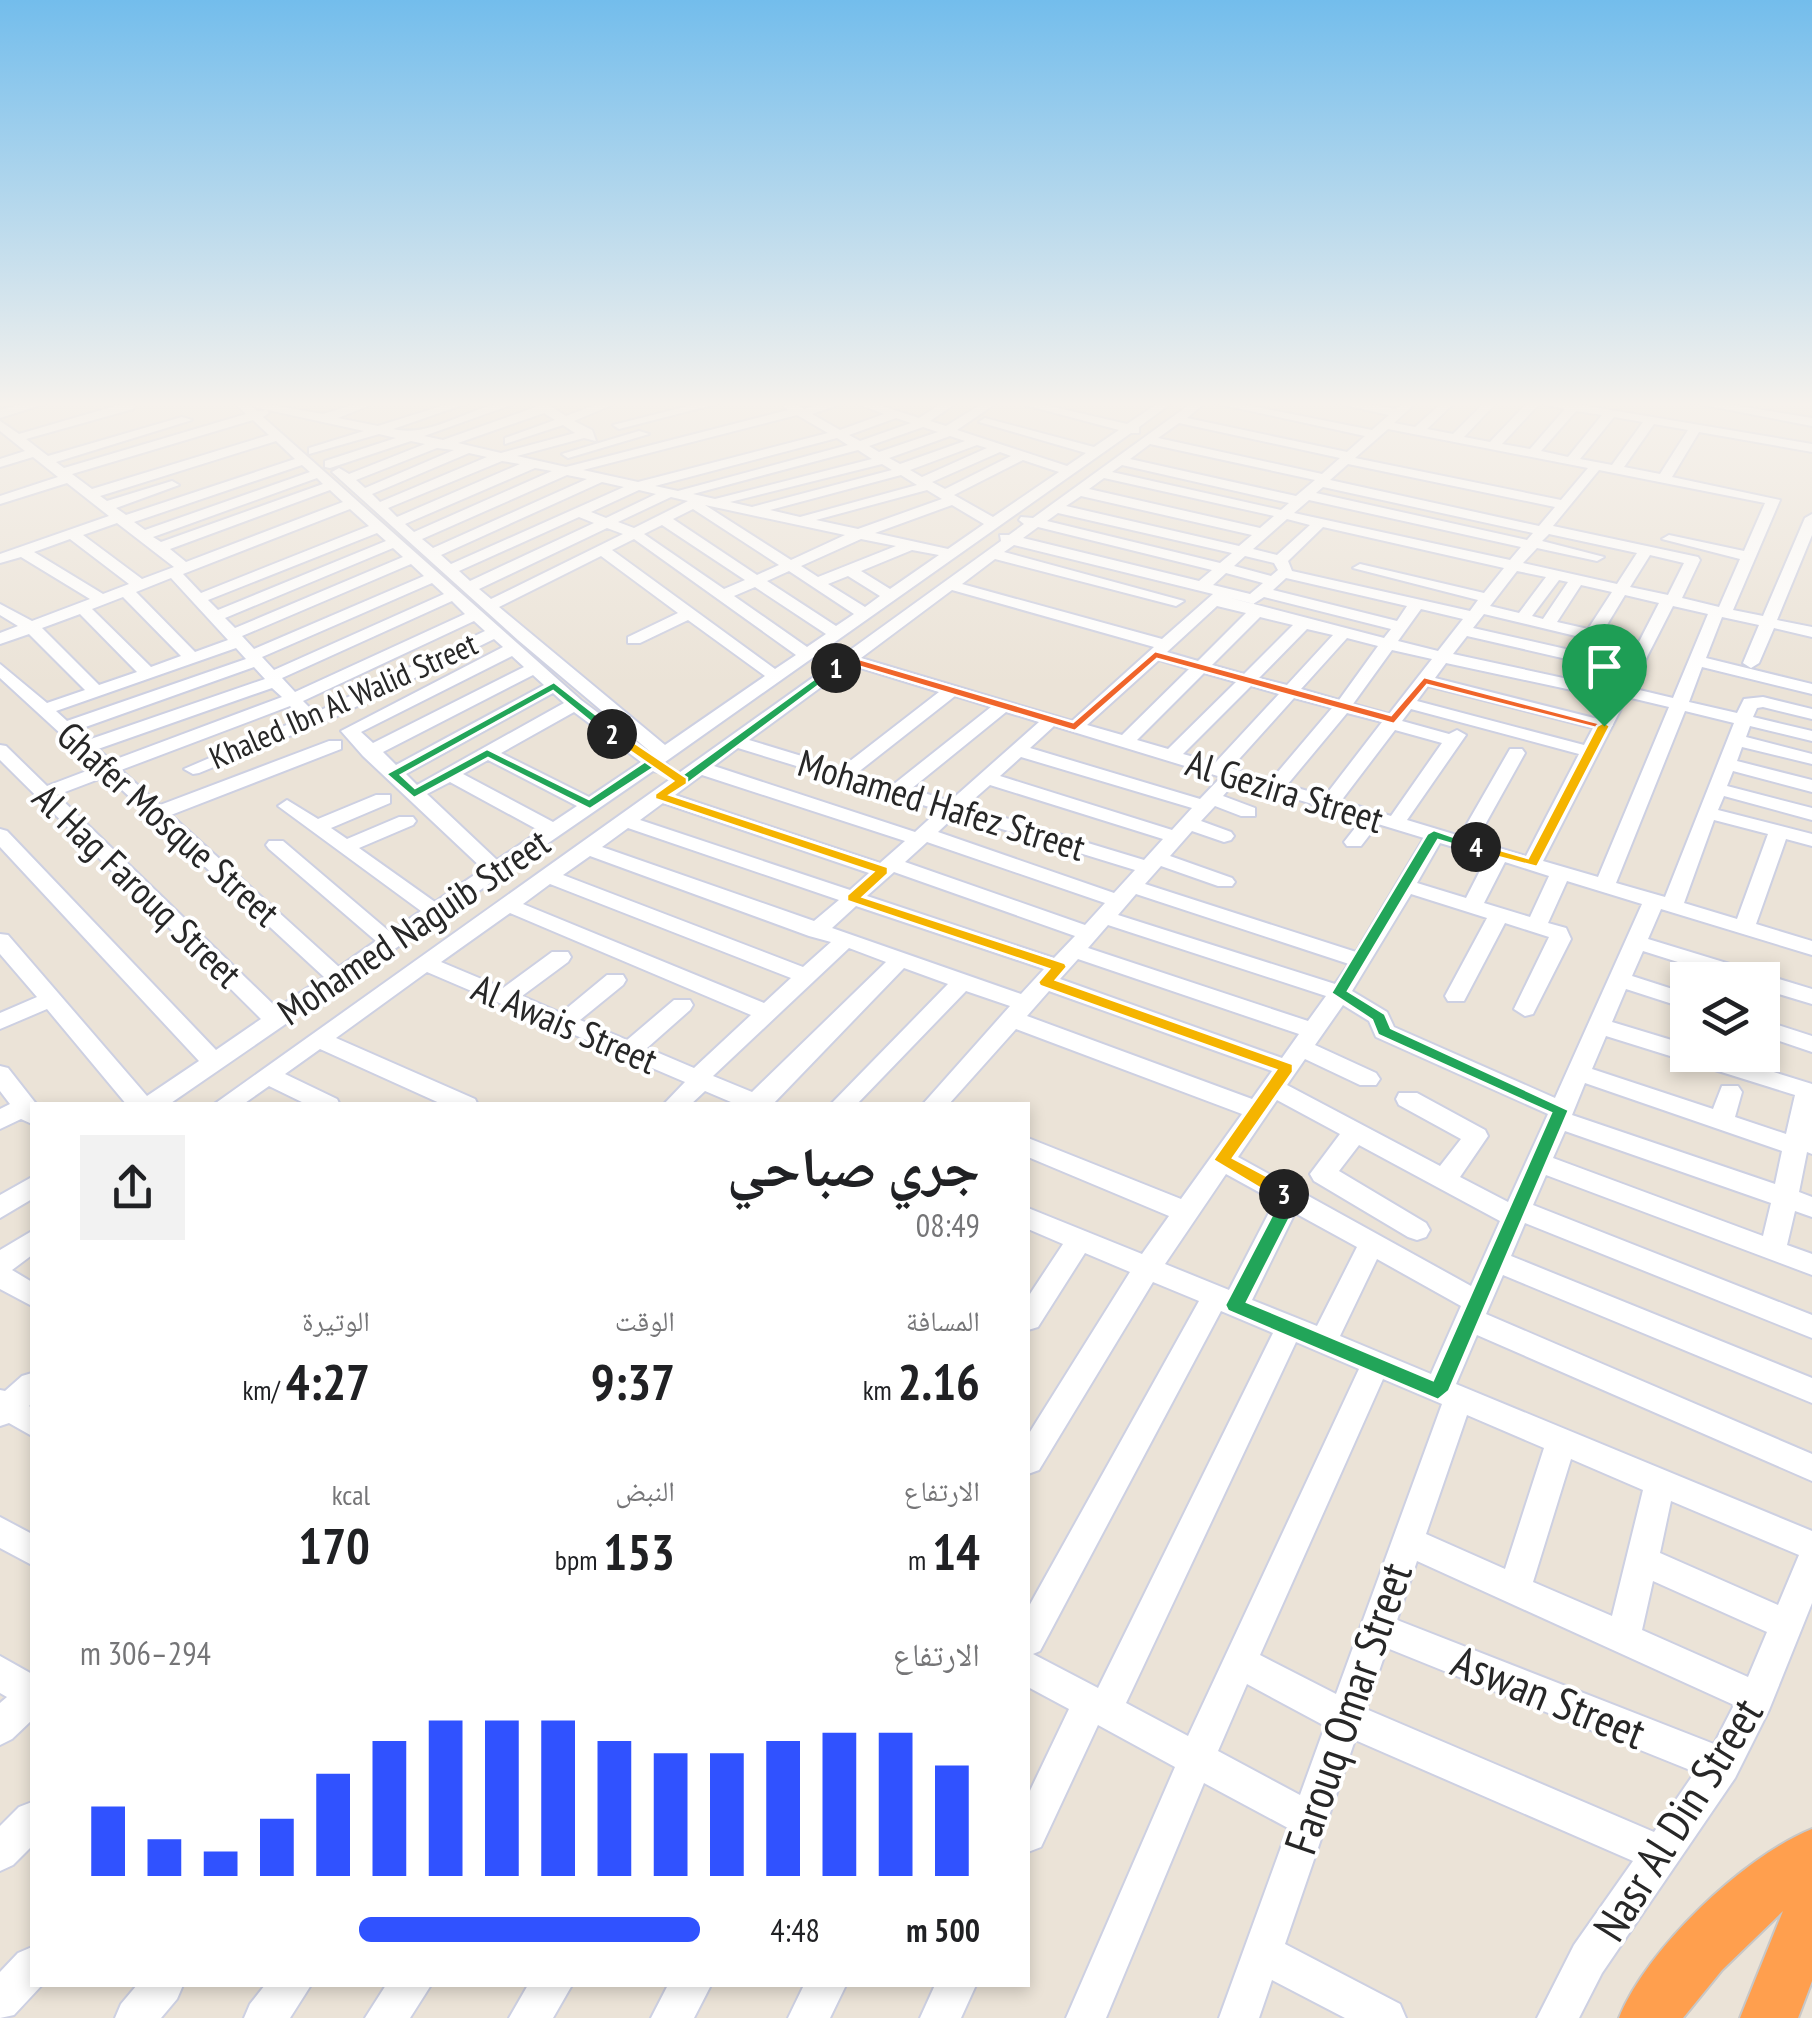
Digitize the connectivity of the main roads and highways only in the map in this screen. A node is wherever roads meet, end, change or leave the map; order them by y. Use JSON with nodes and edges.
{"nodes":[{"id":1,"x":1812,"y":1856,"type":"edge"},
{"id":2,"x":1812,"y":1908,"type":"edge"},
{"id":3,"x":1648,"y":2018,"type":"edge"},
{"id":4,"x":1769,"y":2018,"type":"edge"}],
"edges":[{"from":1,"to":3,"type":"highway"},
{"from":2,"to":4,"type":"highway"}]}
